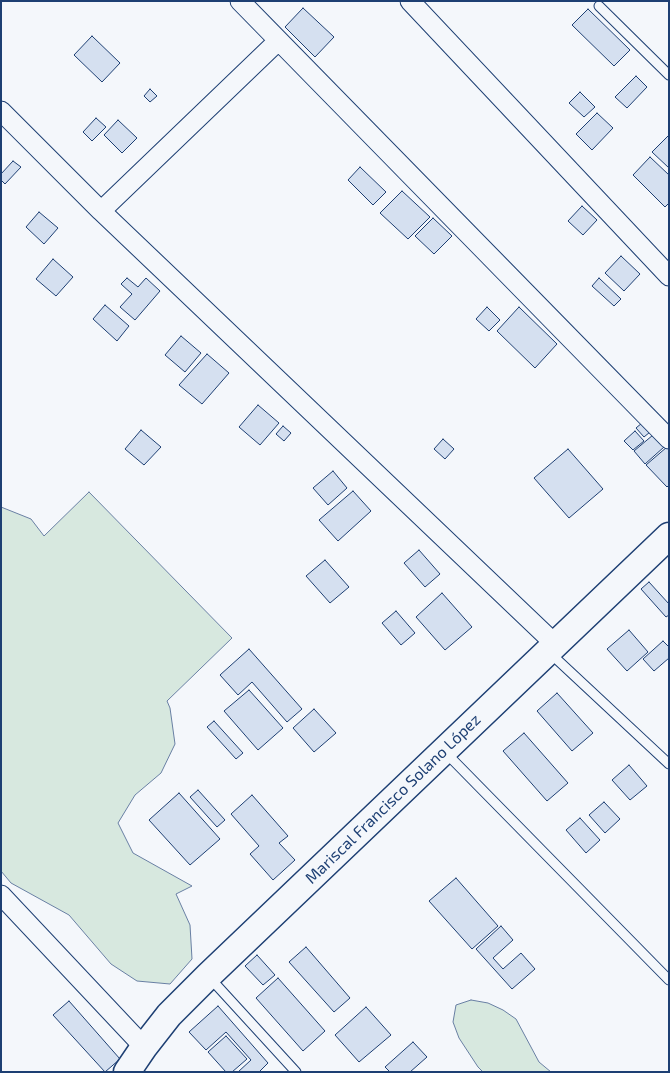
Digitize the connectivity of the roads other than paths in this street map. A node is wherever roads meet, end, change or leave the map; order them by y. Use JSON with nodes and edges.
{"nodes":[{"id":1,"x":240,"y":1,"type":"edge"},
{"id":2,"x":410,"y":1,"type":"edge"},
{"id":3,"x":599,"y":6,"type":"dead end"},
{"id":4,"x":278,"y":41,"type":"junction"},
{"id":5,"x":669,"y":75,"type":"edge"},
{"id":6,"x":1,"y":111,"type":"edge"},
{"id":7,"x":101,"y":211,"type":"junction"},
{"id":8,"x":669,"y":276,"type":"edge"},
{"id":9,"x":669,"y":439,"type":"edge"},
{"id":10,"x":669,"y":536,"type":"edge"},
{"id":11,"x":551,"y":648,"type":"junction"},
{"id":12,"x":444,"y":751,"type":"junction"},
{"id":13,"x":669,"y":764,"type":"edge"},
{"id":14,"x":1,"y":895,"type":"edge"},
{"id":15,"x":208,"y":976,"type":"junction"},
{"id":16,"x":669,"y":980,"type":"edge"},
{"id":17,"x":144,"y":1047,"type":"junction"},
{"id":18,"x":128,"y":1072,"type":"edge"},
{"id":19,"x":296,"y":1072,"type":"edge"}],
"edges":[{"from":1,"to":4,"type":"street"},
{"from":2,"to":8,"type":"street"},
{"from":3,"to":5,"type":"lane"},
{"from":4,"to":7,"type":"street"},
{"from":4,"to":9,"type":"street"},
{"from":6,"to":7,"type":"street"},
{"from":7,"to":11,"type":"street"},
{"from":10,"to":11,"type":"main road","name":"Mariscal Francisco Solano López"},
{"from":11,"to":12,"type":"main road","name":"Mariscal Francisco Solano López"},
{"from":11,"to":13,"type":"lane"},
{"from":12,"to":15,"type":"main road","name":"Mariscal Francisco Solano López"},
{"from":12,"to":16,"type":"lane"},
{"from":14,"to":17,"type":"street"},
{"from":15,"to":17,"type":"main road","name":"Mariscal Francisco Solano López"},
{"from":15,"to":19,"type":"lane"},
{"from":17,"to":18,"type":"main road","name":"Mariscal Francisco Solano López"}]}
